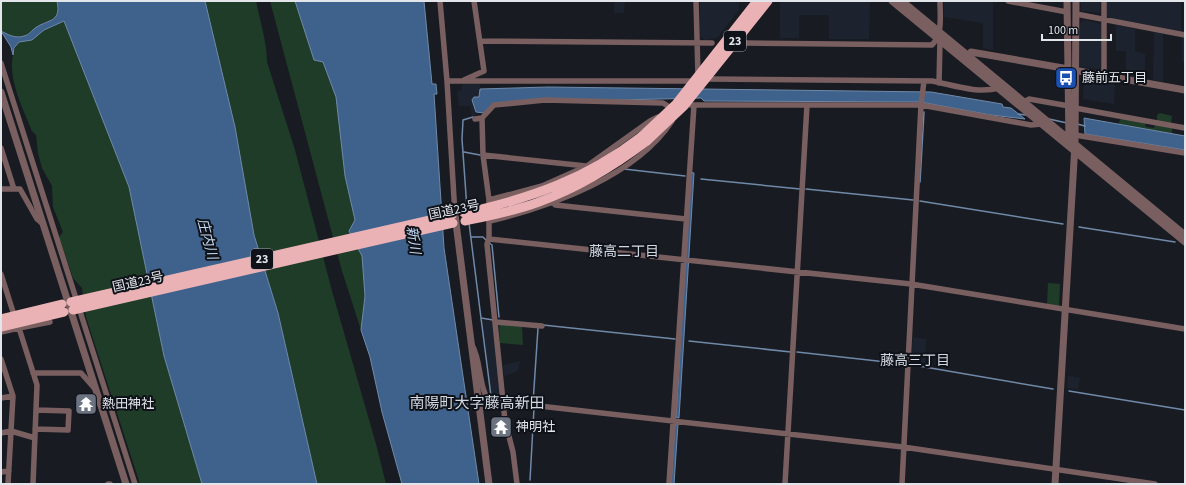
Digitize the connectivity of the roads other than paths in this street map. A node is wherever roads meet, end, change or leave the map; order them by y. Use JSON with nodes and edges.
{"nodes":[{"id":1,"x":440,"y":1,"type":"edge"},
{"id":2,"x":474,"y":1,"type":"edge"},
{"id":3,"x":696,"y":1,"type":"edge"},
{"id":4,"x":757,"y":1,"type":"edge"},
{"id":5,"x":768,"y":1,"type":"edge"},
{"id":6,"x":773,"y":1,"type":"edge"},
{"id":7,"x":892,"y":1,"type":"edge"},
{"id":8,"x":902,"y":1,"type":"edge"},
{"id":9,"x":940,"y":1,"type":"edge"},
{"id":10,"x":1008,"y":1,"type":"edge"},
{"id":11,"x":1067,"y":1,"type":"edge"},
{"id":12,"x":1076,"y":1,"type":"edge"},
{"id":13,"x":1104,"y":1,"type":"edge"},
{"id":14,"x":1067,"y":12,"type":"junction"},
{"id":15,"x":1076,"y":14,"type":"junction"},
{"id":16,"x":1104,"y":19,"type":"junction"},
{"id":17,"x":1185,"y":35,"type":"edge"},
{"id":18,"x":939,"y":38,"type":"junction"},
{"id":19,"x":481,"y":41,"type":"junction"},
{"id":20,"x":696,"y":42,"type":"junction"},
{"id":21,"x":712,"y":43,"type":"dead end"},
{"id":22,"x":745,"y":43,"type":"dead end"},
{"id":23,"x":966,"y":58,"type":"junction"},
{"id":24,"x":1,"y":62,"type":"edge"},
{"id":25,"x":1063,"y":68,"type":"dead end"},
{"id":26,"x":713,"y":70,"type":"junction"},
{"id":27,"x":1080,"y":71,"type":"dead end"},
{"id":28,"x":1104,"y":75,"type":"junction"},
{"id":29,"x":701,"y":80,"type":"junction"},
{"id":30,"x":447,"y":81,"type":"junction"},
{"id":31,"x":460,"y":81,"type":"junction"},
{"id":32,"x":924,"y":81,"type":"junction"},
{"id":33,"x":939,"y":83,"type":"junction"},
{"id":34,"x":999,"y":88,"type":"junction"},
{"id":35,"x":1185,"y":90,"type":"edge"},
{"id":36,"x":1,"y":92,"type":"edge"},
{"id":37,"x":1021,"y":103,"type":"junction"},
{"id":38,"x":921,"y":104,"type":"junction"},
{"id":39,"x":694,"y":105,"type":"junction"},
{"id":40,"x":807,"y":105,"type":"junction"},
{"id":41,"x":675,"y":109,"type":"junction"},
{"id":42,"x":1072,"y":111,"type":"junction"},
{"id":43,"x":482,"y":118,"type":"junction"},
{"id":44,"x":475,"y":119,"type":"dead end"},
{"id":45,"x":1042,"y":124,"type":"junction"},
{"id":46,"x":1185,"y":128,"type":"edge"},
{"id":47,"x":1072,"y":141,"type":"junction"},
{"id":48,"x":1,"y":148,"type":"edge"},
{"id":49,"x":1185,"y":153,"type":"edge"},
{"id":50,"x":483,"y":155,"type":"junction"},
{"id":51,"x":586,"y":166,"type":"junction"},
{"id":52,"x":1,"y":189,"type":"edge"},
{"id":53,"x":14,"y":189,"type":"junction"},
{"id":54,"x":489,"y":200,"type":"junction"},
{"id":55,"x":554,"y":202,"type":"junction"},
{"id":56,"x":457,"y":218,"type":"junction"},
{"id":57,"x":686,"y":219,"type":"junction"},
{"id":58,"x":490,"y":221,"type":"junction"},
{"id":59,"x":44,"y":225,"type":"junction"},
{"id":60,"x":1185,"y":235,"type":"edge"},
{"id":61,"x":488,"y":241,"type":"junction"},
{"id":62,"x":1185,"y":242,"type":"edge"},
{"id":63,"x":685,"y":260,"type":"junction"},
{"id":64,"x":798,"y":272,"type":"junction"},
{"id":65,"x":1,"y":274,"type":"edge"},
{"id":66,"x":911,"y":284,"type":"junction"},
{"id":67,"x":68,"y":307,"type":"junction"},
{"id":68,"x":1065,"y":309,"type":"junction"},
{"id":69,"x":1,"y":319,"type":"edge"},
{"id":70,"x":50,"y":322,"type":"dead end"},
{"id":71,"x":496,"y":322,"type":"junction"},
{"id":72,"x":542,"y":326,"type":"dead end"},
{"id":73,"x":1,"y":327,"type":"edge"},
{"id":74,"x":19,"y":328,"type":"junction"},
{"id":75,"x":1185,"y":329,"type":"edge"},
{"id":76,"x":1,"y":332,"type":"edge"},
{"id":77,"x":470,"y":342,"type":"junction"},
{"id":78,"x":1,"y":360,"type":"edge"},
{"id":79,"x":33,"y":373,"type":"junction"},
{"id":80,"x":96,"y":391,"type":"junction"},
{"id":81,"x":13,"y":396,"type":"junction"},
{"id":82,"x":1,"y":398,"type":"edge"},
{"id":83,"x":504,"y":402,"type":"junction"},
{"id":84,"x":36,"y":410,"type":"junction"},
{"id":85,"x":673,"y":420,"type":"junction"},
{"id":86,"x":35,"y":429,"type":"junction"},
{"id":87,"x":11,"y":431,"type":"junction"},
{"id":88,"x":1,"y":433,"type":"edge"},
{"id":89,"x":788,"y":433,"type":"junction"},
{"id":90,"x":35,"y":438,"type":"junction"},
{"id":91,"x":903,"y":447,"type":"junction"},
{"id":92,"x":1056,"y":468,"type":"junction"},
{"id":93,"x":8,"y":471,"type":"junction"},
{"id":94,"x":1,"y":472,"type":"edge"},
{"id":95,"x":8,"y":484,"type":"edge"},
{"id":96,"x":33,"y":484,"type":"edge"},
{"id":97,"x":126,"y":484,"type":"edge"},
{"id":98,"x":135,"y":484,"type":"edge"},
{"id":99,"x":489,"y":484,"type":"edge"},
{"id":100,"x":517,"y":484,"type":"edge"},
{"id":101,"x":669,"y":484,"type":"edge"},
{"id":102,"x":785,"y":484,"type":"edge"},
{"id":103,"x":902,"y":484,"type":"edge"},
{"id":104,"x":1055,"y":484,"type":"edge"},
{"id":105,"x":1155,"y":484,"type":"edge"}],
"edges":[{"from":1,"to":30,"type":"street"},
{"from":2,"to":19,"type":"street"},
{"from":3,"to":20,"type":"street"},
{"from":4,"to":29,"type":"highway","name":"国道23号","number":"23"},
{"from":5,"to":26,"type":"highway","name":"国道23号","number":"23"},
{"from":6,"to":26,"type":"highway"},
{"from":7,"to":18,"type":"street"},
{"from":8,"to":18,"type":"street"},
{"from":9,"to":18,"type":"street"},
{"from":10,"to":14,"type":"street"},
{"from":11,"to":14,"type":"street"},
{"from":12,"to":15,"type":"street"},
{"from":13,"to":16,"type":"street"},
{"from":14,"to":42,"type":"street"},
{"from":15,"to":16,"type":"street"},
{"from":15,"to":42,"type":"street"},
{"from":16,"to":17,"type":"street"},
{"from":16,"to":28,"type":"street"},
{"from":18,"to":22,"type":"street"},
{"from":18,"to":23,"type":"street"},
{"from":18,"to":33,"type":"street"},
{"from":19,"to":20,"type":"street"},
{"from":19,"to":31,"type":"street"},
{"from":20,"to":21,"type":"street"},
{"from":20,"to":29,"type":"street"},
{"from":23,"to":25,"type":"street"},
{"from":23,"to":34,"type":"street"},
{"from":23,"to":37,"type":"street"},
{"from":24,"to":98,"type":"street"},
{"from":26,"to":29,"type":"highway","name":"国道23号","number":"23"},
{"from":27,"to":28,"type":"street"},
{"from":28,"to":35,"type":"street"},
{"from":29,"to":31,"type":"street"},
{"from":29,"to":32,"type":"street"},
{"from":29,"to":41,"type":"highway","name":"国道23号","number":"23"},
{"from":30,"to":31,"type":"street"},
{"from":30,"to":56,"type":"street"},
{"from":32,"to":33,"type":"street"},
{"from":32,"to":38,"type":"street"},
{"from":33,"to":34,"type":"street"},
{"from":34,"to":37,"type":"street"},
{"from":36,"to":59,"type":"street"},
{"from":37,"to":42,"type":"street"},
{"from":37,"to":45,"type":"street"},
{"from":37,"to":47,"type":"street"},
{"from":38,"to":40,"type":"street"},
{"from":38,"to":45,"type":"street"},
{"from":38,"to":66,"type":"street"},
{"from":39,"to":40,"type":"street"},
{"from":39,"to":41,"type":"street"},
{"from":39,"to":57,"type":"street"},
{"from":40,"to":64,"type":"street"},
{"from":41,"to":43,"type":"street"},
{"from":41,"to":51,"type":"street"},
{"from":41,"to":55,"type":"street"},
{"from":41,"to":56,"type":"highway","name":"国道23号","number":"23","bridge":true},
{"from":42,"to":46,"type":"street"},
{"from":42,"to":47,"type":"street"},
{"from":43,"to":44,"type":"street"},
{"from":43,"to":50,"type":"street"},
{"from":45,"to":47,"type":"street"},
{"from":47,"to":49,"type":"street"},
{"from":47,"to":60,"type":"street"},
{"from":47,"to":62,"type":"street"},
{"from":47,"to":68,"type":"street"},
{"from":48,"to":53,"type":"street"},
{"from":50,"to":51,"type":"street"},
{"from":50,"to":54,"type":"street"},
{"from":51,"to":54,"type":"street"},
{"from":52,"to":53,"type":"street"},
{"from":53,"to":59,"type":"street"},
{"from":54,"to":58,"type":"street"},
{"from":55,"to":57,"type":"street"},
{"from":55,"to":58,"type":"street"},
{"from":56,"to":67,"type":"highway","name":"国道23号","number":"23","bridge":true},
{"from":56,"to":77,"type":"street"},
{"from":57,"to":63,"type":"street"},
{"from":58,"to":61,"type":"street"},
{"from":59,"to":67,"type":"street"},
{"from":61,"to":63,"type":"street"},
{"from":61,"to":71,"type":"street"},
{"from":63,"to":64,"type":"street"},
{"from":63,"to":85,"type":"street"},
{"from":64,"to":66,"type":"street"},
{"from":64,"to":89,"type":"street"},
{"from":65,"to":74,"type":"street"},
{"from":66,"to":68,"type":"street"},
{"from":66,"to":91,"type":"street"},
{"from":67,"to":69,"type":"highway","name":"国道23号","number":"23","bridge":true},
{"from":67,"to":73,"type":"highway","name":"国道23号","number":"23","bridge":true},
{"from":67,"to":80,"type":"street"},
{"from":68,"to":75,"type":"street"},
{"from":68,"to":92,"type":"street"},
{"from":70,"to":74,"type":"street"},
{"from":71,"to":72,"type":"street"},
{"from":71,"to":83,"type":"street"},
{"from":74,"to":76,"type":"street"},
{"from":74,"to":79,"type":"street"},
{"from":77,"to":83,"type":"street"},
{"from":77,"to":99,"type":"street"},
{"from":78,"to":81,"type":"street"},
{"from":79,"to":80,"type":"street"},
{"from":79,"to":84,"type":"street"},
{"from":80,"to":97,"type":"street"},
{"from":81,"to":82,"type":"street"},
{"from":81,"to":87,"type":"street"},
{"from":83,"to":85,"type":"street"},
{"from":83,"to":100,"type":"street"},
{"from":84,"to":86,"type":"street"},
{"from":84,"to":86,"type":"street"},
{"from":85,"to":89,"type":"street"},
{"from":85,"to":101,"type":"street"},
{"from":86,"to":90,"type":"street"},
{"from":87,"to":88,"type":"street"},
{"from":87,"to":90,"type":"street"},
{"from":87,"to":93,"type":"street"},
{"from":89,"to":91,"type":"street"},
{"from":89,"to":102,"type":"street"},
{"from":90,"to":96,"type":"street"},
{"from":91,"to":92,"type":"street"},
{"from":91,"to":103,"type":"street"},
{"from":92,"to":104,"type":"street"},
{"from":92,"to":105,"type":"street"},
{"from":93,"to":94,"type":"street"},
{"from":93,"to":95,"type":"street"}]}
